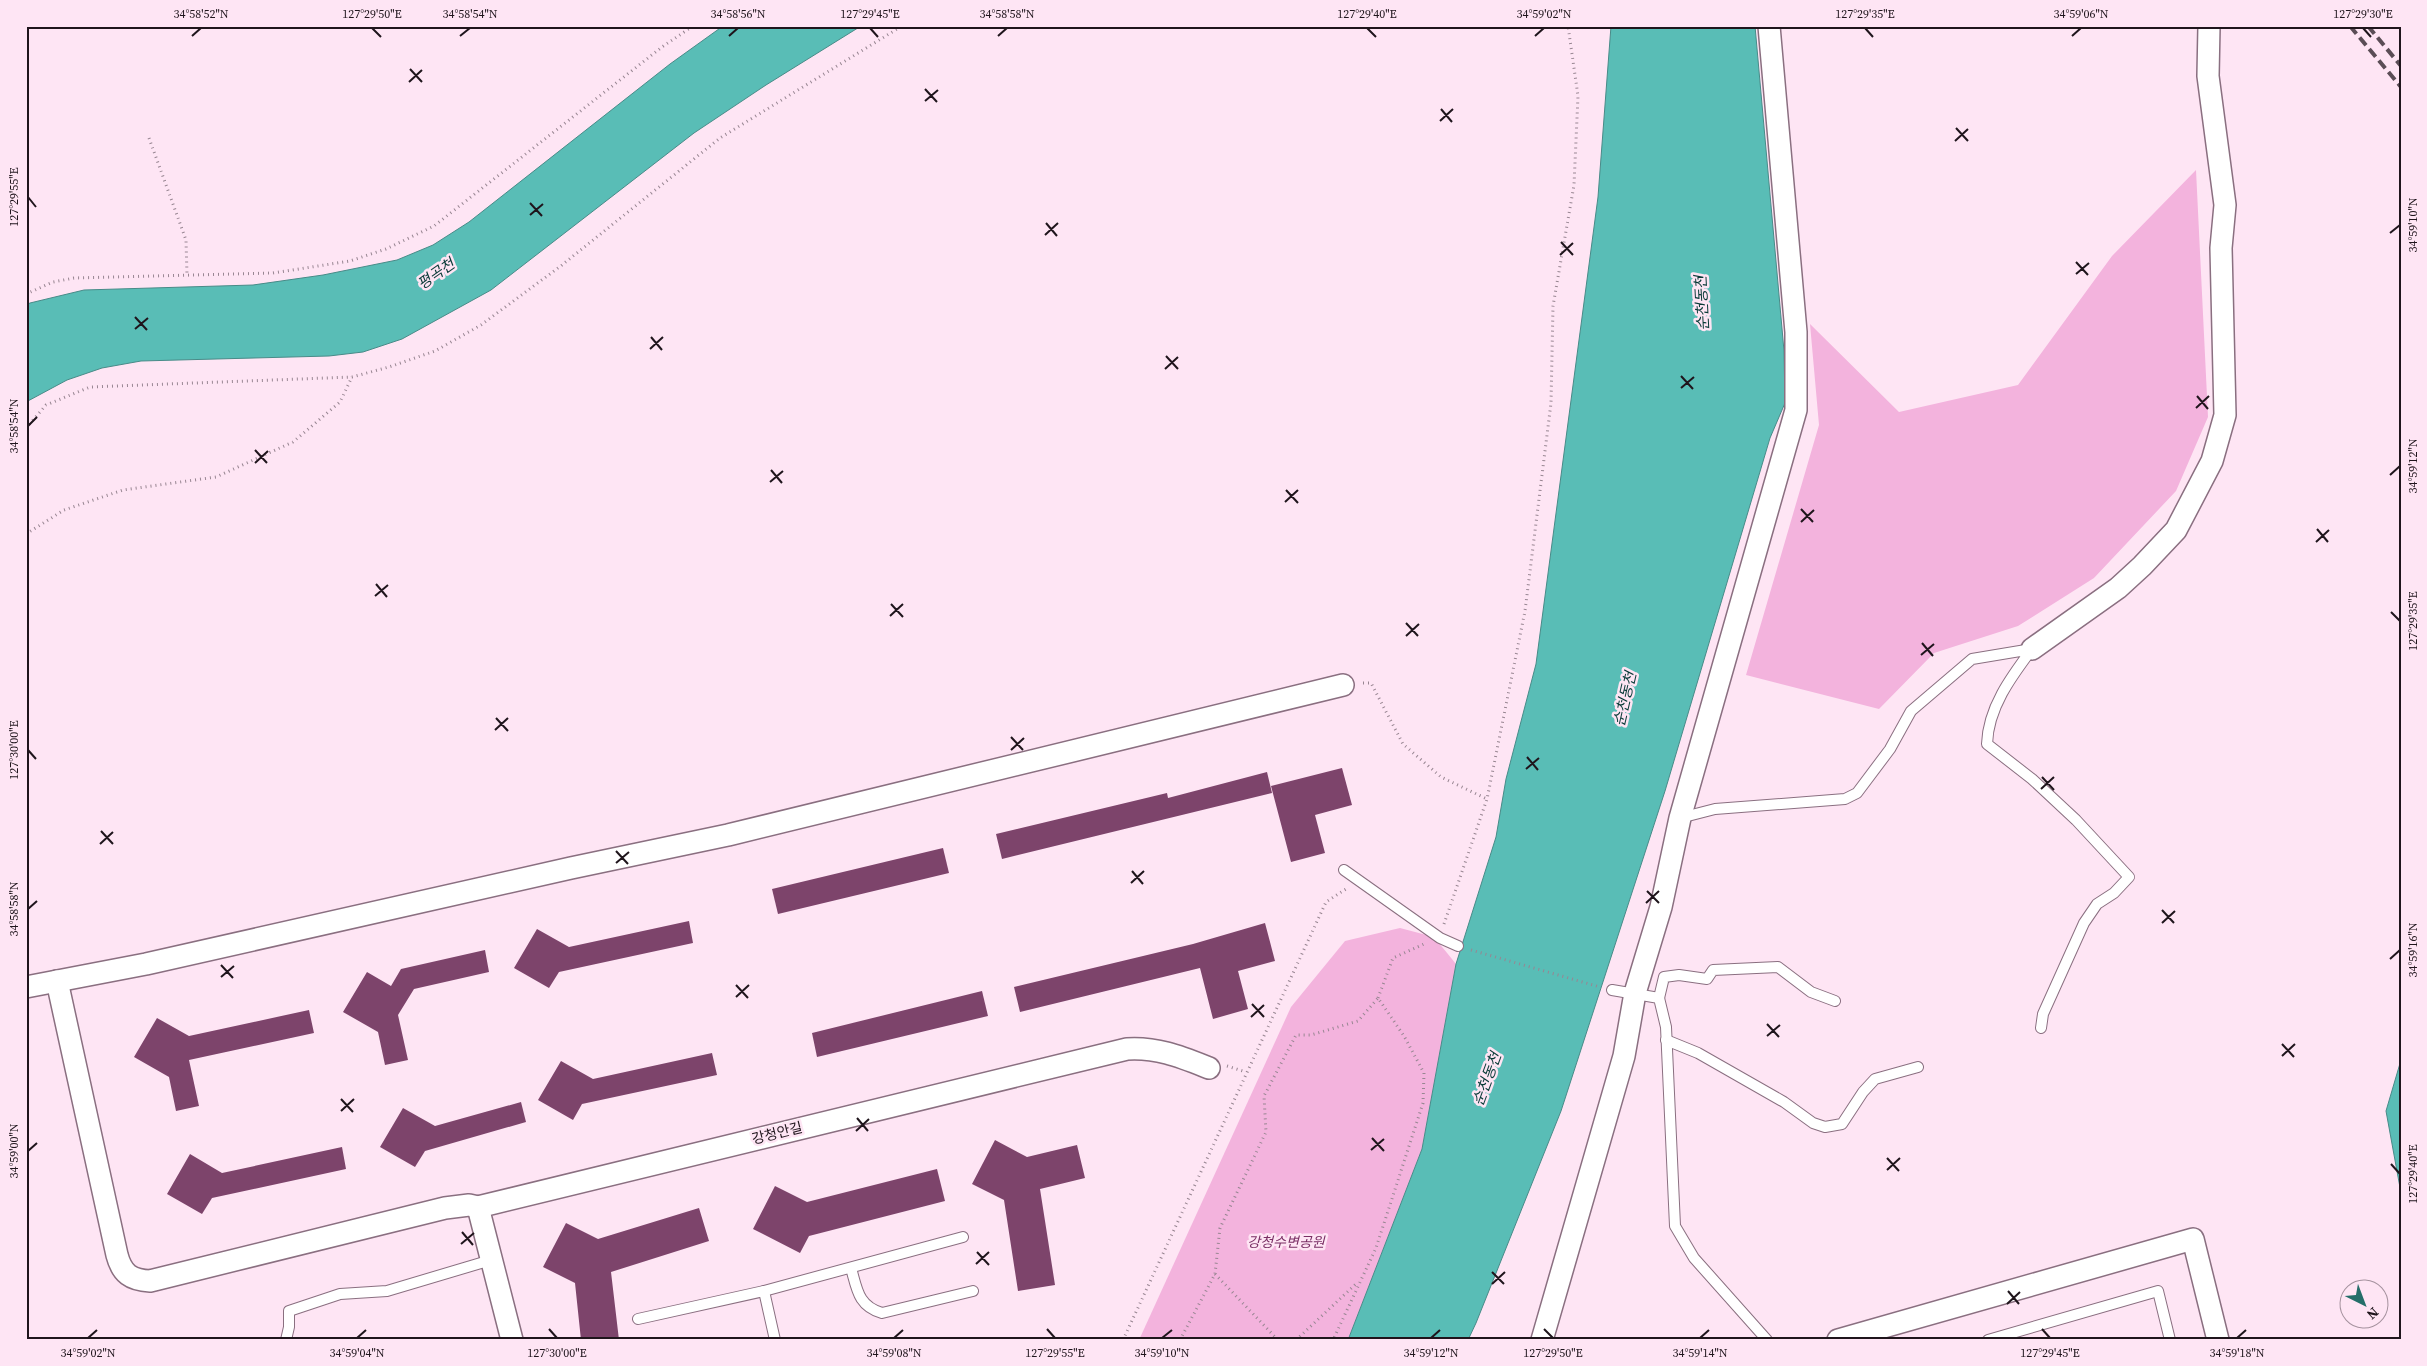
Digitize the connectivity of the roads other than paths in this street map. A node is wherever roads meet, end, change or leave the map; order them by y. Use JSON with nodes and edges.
{"nodes":[{"id":1,"x":1769,"y":26,"type":"edge"},
{"id":2,"x":2209,"y":26,"type":"edge"},
{"id":3,"x":2032,"y":649,"type":"junction"},
{"id":4,"x":1343,"y":685,"type":"road end"},
{"id":5,"x":1680,"y":818,"type":"junction"},
{"id":6,"x":1344,"y":870,"type":"dead end"},
{"id":7,"x":1458,"y":946,"type":"road end"},
{"id":8,"x":57,"y":981,"type":"junction"},
{"id":9,"x":26,"y":987,"type":"edge"},
{"id":10,"x":1612,"y":990,"type":"road end"},
{"id":11,"x":1636,"y":993,"type":"junction"},
{"id":12,"x":1659,"y":998,"type":"junction"},
{"id":13,"x":1835,"y":1000,"type":"dead end"},
{"id":14,"x":2041,"y":1028,"type":"dead end"},
{"id":15,"x":1666,"y":1040,"type":"junction"},
{"id":16,"x":1918,"y":1067,"type":"dead end"},
{"id":17,"x":1209,"y":1068,"type":"dead end"},
{"id":18,"x":478,"y":1207,"type":"junction"},
{"id":19,"x":963,"y":1238,"type":"dead end"},
{"id":20,"x":492,"y":1260,"type":"junction"},
{"id":21,"x":852,"y":1268,"type":"junction"},
{"id":22,"x":764,"y":1291,"type":"junction"},
{"id":23,"x":973,"y":1291,"type":"dead end"},
{"id":24,"x":638,"y":1319,"type":"dead end"},
{"id":25,"x":286,"y":1340,"type":"edge"},
{"id":26,"x":512,"y":1340,"type":"edge"},
{"id":27,"x":775,"y":1340,"type":"edge"},
{"id":28,"x":1542,"y":1340,"type":"edge"},
{"id":29,"x":1767,"y":1340,"type":"edge"},
{"id":30,"x":1838,"y":1340,"type":"edge"},
{"id":31,"x":1988,"y":1340,"type":"edge"},
{"id":32,"x":2170,"y":1340,"type":"edge"},
{"id":33,"x":2218,"y":1340,"type":"edge"}],
"edges":[{"from":1,"to":5,"type":"street"},
{"from":2,"to":3,"type":"street"},
{"from":3,"to":5,"type":"lane"},
{"from":3,"to":14,"type":"lane"},
{"from":4,"to":8,"type":"street"},
{"from":5,"to":11,"type":"street"},
{"from":6,"to":7,"type":"lane"},
{"from":8,"to":9,"type":"street"},
{"from":8,"to":18,"type":"street","name":"강청안길"},
{"from":10,"to":11,"type":"lane"},
{"from":11,"to":12,"type":"lane"},
{"from":11,"to":28,"type":"street"},
{"from":12,"to":13,"type":"lane"},
{"from":12,"to":15,"type":"lane"},
{"from":15,"to":16,"type":"lane"},
{"from":15,"to":29,"type":"lane"},
{"from":17,"to":18,"type":"street","name":"강청안길"},
{"from":18,"to":20,"type":"street"},
{"from":19,"to":21,"type":"lane"},
{"from":20,"to":25,"type":"lane"},
{"from":20,"to":26,"type":"street"},
{"from":21,"to":22,"type":"lane"},
{"from":21,"to":23,"type":"lane"},
{"from":22,"to":24,"type":"lane"},
{"from":22,"to":27,"type":"lane"},
{"from":30,"to":33,"type":"street"},
{"from":31,"to":32,"type":"lane"}]}
